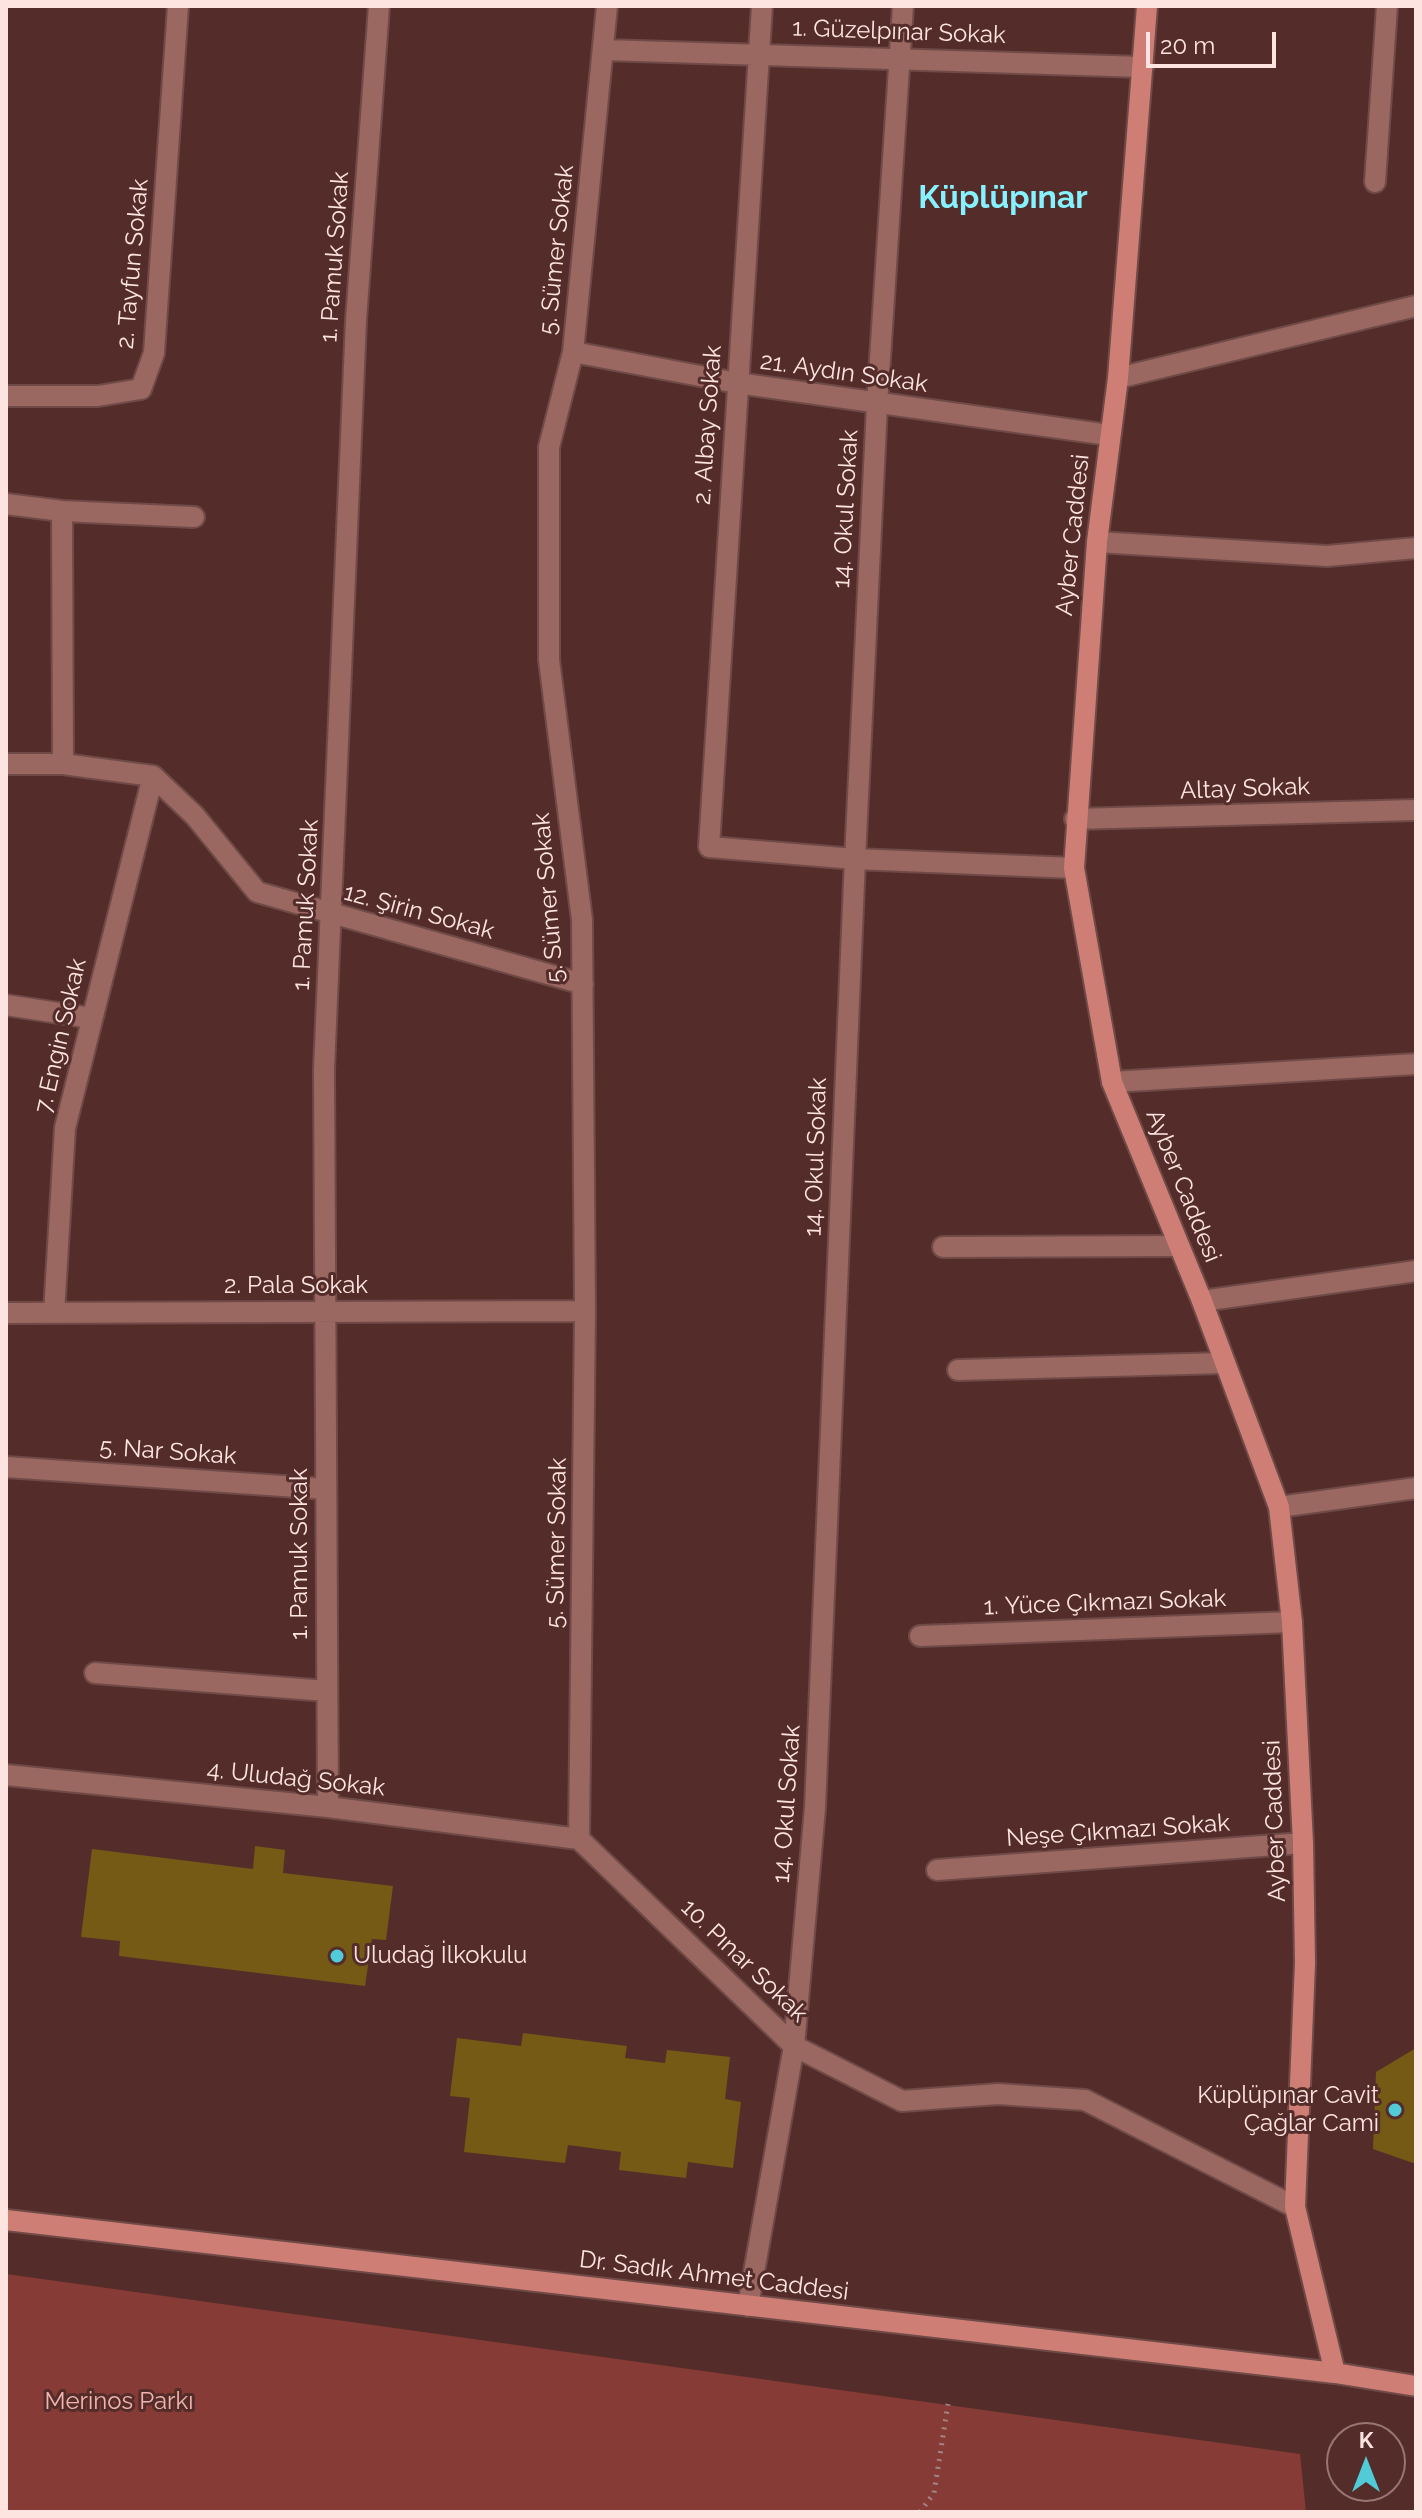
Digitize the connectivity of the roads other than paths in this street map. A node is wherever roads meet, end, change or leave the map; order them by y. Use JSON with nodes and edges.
{"nodes":[{"id":1,"x":178,"y":6,"type":"edge"},
{"id":2,"x":379,"y":6,"type":"edge"},
{"id":3,"x":607,"y":6,"type":"edge"},
{"id":4,"x":762,"y":6,"type":"edge"},
{"id":5,"x":903,"y":6,"type":"edge"},
{"id":6,"x":1147,"y":6,"type":"edge"},
{"id":7,"x":1387,"y":6,"type":"edge"},
{"id":8,"x":605,"y":50,"type":"junction"},
{"id":9,"x":760,"y":53,"type":"junction"},
{"id":10,"x":899,"y":58,"type":"junction"},
{"id":11,"x":1143,"y":67,"type":"junction"},
{"id":12,"x":1375,"y":182,"type":"dead end"},
{"id":13,"x":1416,"y":306,"type":"edge"},
{"id":14,"x":573,"y":352,"type":"junction"},
{"id":15,"x":1118,"y":378,"type":"junction"},
{"id":16,"x":737,"y":383,"type":"junction"},
{"id":17,"x":6,"y":396,"type":"edge"},
{"id":18,"x":877,"y":405,"type":"junction"},
{"id":19,"x":1109,"y":435,"type":"junction"},
{"id":20,"x":6,"y":504,"type":"edge"},
{"id":21,"x":62,"y":511,"type":"junction"},
{"id":22,"x":194,"y":517,"type":"dead end"},
{"id":23,"x":1097,"y":542,"type":"junction"},
{"id":24,"x":1416,"y":548,"type":"edge"},
{"id":25,"x":6,"y":764,"type":"edge"},
{"id":26,"x":63,"y":764,"type":"junction"},
{"id":27,"x":153,"y":776,"type":"junction"},
{"id":28,"x":1416,"y":810,"type":"edge"},
{"id":29,"x":1075,"y":819,"type":"junction"},
{"id":30,"x":855,"y":859,"type":"junction"},
{"id":31,"x":1074,"y":868,"type":"junction"},
{"id":32,"x":333,"y":916,"type":"junction"},
{"id":33,"x":583,"y":984,"type":"junction"},
{"id":34,"x":6,"y":1005,"type":"edge"},
{"id":35,"x":91,"y":1018,"type":"junction"},
{"id":36,"x":1416,"y":1064,"type":"edge"},
{"id":37,"x":1112,"y":1082,"type":"junction"},
{"id":38,"x":1179,"y":1246,"type":"junction"},
{"id":39,"x":943,"y":1247,"type":"dead end"},
{"id":40,"x":1416,"y":1271,"type":"edge"},
{"id":41,"x":1202,"y":1301,"type":"junction"},
{"id":42,"x":325,"y":1311,"type":"junction"},
{"id":43,"x":585,"y":1311,"type":"junction"},
{"id":44,"x":6,"y":1313,"type":"edge"},
{"id":45,"x":54,"y":1313,"type":"junction"},
{"id":46,"x":1225,"y":1363,"type":"junction"},
{"id":47,"x":958,"y":1370,"type":"dead end"},
{"id":48,"x":6,"y":1467,"type":"edge"},
{"id":49,"x":1416,"y":1488,"type":"edge"},
{"id":50,"x":326,"y":1489,"type":"junction"},
{"id":51,"x":1279,"y":1507,"type":"junction"},
{"id":52,"x":1292,"y":1622,"type":"junction"},
{"id":53,"x":920,"y":1636,"type":"dead end"},
{"id":54,"x":95,"y":1673,"type":"dead end"},
{"id":55,"x":327,"y":1691,"type":"junction"},
{"id":56,"x":6,"y":1775,"type":"edge"},
{"id":57,"x":328,"y":1807,"type":"junction"},
{"id":58,"x":579,"y":1839,"type":"junction"},
{"id":59,"x":1303,"y":1843,"type":"junction"},
{"id":60,"x":937,"y":1870,"type":"dead end"},
{"id":61,"x":794,"y":2046,"type":"junction"},
{"id":62,"x":1295,"y":2207,"type":"junction"},
{"id":63,"x":6,"y":2220,"type":"edge"},
{"id":64,"x":748,"y":2306,"type":"junction"},
{"id":65,"x":1335,"y":2373,"type":"junction"},
{"id":66,"x":1416,"y":2386,"type":"edge"}],
"edges":[{"from":1,"to":17,"type":"street","name":"2. Tayfun Sokak"},
{"from":2,"to":32,"type":"street","name":"1. Pamuk Sokak"},
{"from":3,"to":8,"type":"street","name":"5. Sümer Sokak"},
{"from":4,"to":9,"type":"street","name":"2. Albay Sokak"},
{"from":5,"to":10,"type":"street","name":"14. Okul Sokak"},
{"from":6,"to":11,"type":"main road","name":"Ayber Caddesi"},
{"from":7,"to":12,"type":"street"},
{"from":8,"to":9,"type":"street","name":"1. Güzelpınar Sokak"},
{"from":8,"to":14,"type":"street","name":"5. Sümer Sokak"},
{"from":9,"to":10,"type":"street","name":"1. Güzelpınar Sokak"},
{"from":9,"to":16,"type":"street","name":"2. Albay Sokak"},
{"from":10,"to":11,"type":"street","name":"1. Güzelpınar Sokak"},
{"from":10,"to":18,"type":"street","name":"14. Okul Sokak"},
{"from":11,"to":15,"type":"main road","name":"Ayber Caddesi"},
{"from":13,"to":15,"type":"street"},
{"from":14,"to":16,"type":"street","name":"21. Aydın Sokak"},
{"from":14,"to":33,"type":"street","name":"5. Sümer Sokak"},
{"from":15,"to":19,"type":"main road","name":"Ayber Caddesi"},
{"from":16,"to":18,"type":"street","name":"21. Aydın Sokak"},
{"from":16,"to":30,"type":"street","name":"2. Albay Sokak"},
{"from":18,"to":19,"type":"street","name":"21. Aydın Sokak"},
{"from":18,"to":30,"type":"street","name":"14. Okul Sokak"},
{"from":19,"to":23,"type":"main road","name":"Ayber Caddesi"},
{"from":20,"to":21,"type":"street"},
{"from":21,"to":22,"type":"street"},
{"from":21,"to":26,"type":"street"},
{"from":23,"to":24,"type":"street"},
{"from":23,"to":29,"type":"main road","name":"Ayber Caddesi"},
{"from":25,"to":26,"type":"street"},
{"from":26,"to":27,"type":"street"},
{"from":27,"to":32,"type":"street","name":"12. Şirin Sokak"},
{"from":27,"to":35,"type":"street","name":"7. Engin Sokak"},
{"from":28,"to":29,"type":"street","name":"Altay Sokak"},
{"from":29,"to":31,"type":"main road","name":"Ayber Caddesi"},
{"from":30,"to":31,"type":"street"},
{"from":30,"to":61,"type":"street","name":"14. Okul Sokak"},
{"from":31,"to":37,"type":"main road","name":"Ayber Caddesi"},
{"from":32,"to":33,"type":"street","name":"12. Şirin Sokak"},
{"from":32,"to":42,"type":"street","name":"1. Pamuk Sokak"},
{"from":33,"to":43,"type":"street","name":"5. Sümer Sokak"},
{"from":34,"to":35,"type":"street"},
{"from":35,"to":45,"type":"street","name":"7. Engin Sokak"},
{"from":36,"to":37,"type":"street"},
{"from":37,"to":38,"type":"main road","name":"Ayber Caddesi"},
{"from":38,"to":39,"type":"street"},
{"from":38,"to":41,"type":"main road","name":"Ayber Caddesi"},
{"from":40,"to":41,"type":"street"},
{"from":41,"to":46,"type":"main road","name":"Ayber Caddesi"},
{"from":42,"to":43,"type":"street","name":"2. Pala Sokak"},
{"from":42,"to":45,"type":"street","name":"2. Pala Sokak"},
{"from":42,"to":50,"type":"street","name":"1. Pamuk Sokak"},
{"from":43,"to":58,"type":"street","name":"5. Sümer Sokak"},
{"from":44,"to":45,"type":"street","name":"2. Pala Sokak"},
{"from":46,"to":47,"type":"street"},
{"from":46,"to":51,"type":"main road","name":"Ayber Caddesi"},
{"from":48,"to":50,"type":"street","name":"5. Nar Sokak"},
{"from":49,"to":51,"type":"street"},
{"from":50,"to":55,"type":"street","name":"1. Pamuk Sokak"},
{"from":51,"to":52,"type":"main road","name":"Ayber Caddesi"},
{"from":52,"to":53,"type":"street","name":"1. Yüce Çıkmazı Sokak"},
{"from":52,"to":59,"type":"main road","name":"Ayber Caddesi"},
{"from":54,"to":55,"type":"street"},
{"from":55,"to":57,"type":"street","name":"1. Pamuk Sokak"},
{"from":56,"to":57,"type":"street","name":"4. Uludağ Sokak"},
{"from":57,"to":58,"type":"street","name":"4. Uludağ Sokak"},
{"from":58,"to":61,"type":"street","name":"10. Pınar Sokak"},
{"from":59,"to":60,"type":"street","name":"Neşe Çıkmazı Sokak"},
{"from":59,"to":62,"type":"main road","name":"Ayber Caddesi"},
{"from":61,"to":62,"type":"street","name":"10. Pınar Sokak"},
{"from":61,"to":64,"type":"street","name":"14. Okul Sokak"},
{"from":62,"to":65,"type":"main road","name":"Ayber Caddesi"},
{"from":63,"to":64,"type":"main road","name":"Dr. Sadık Ahmet Caddesi"},
{"from":64,"to":65,"type":"main road","name":"Dr. Sadık Ahmet Caddesi"},
{"from":65,"to":66,"type":"main road","name":"Dr. Sadık Ahmet Caddesi"}]}
